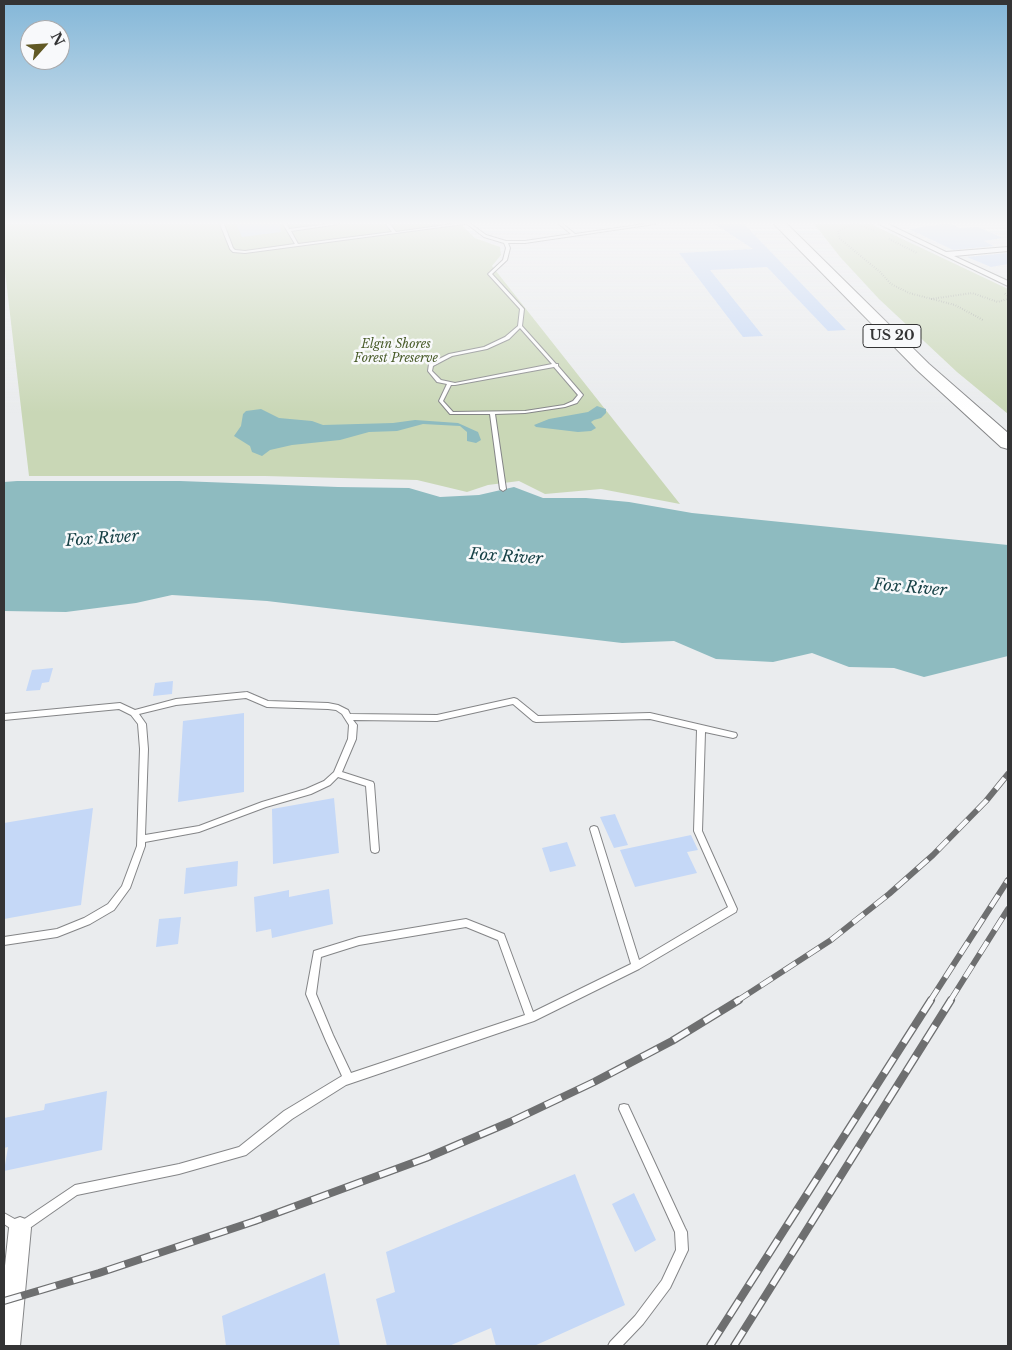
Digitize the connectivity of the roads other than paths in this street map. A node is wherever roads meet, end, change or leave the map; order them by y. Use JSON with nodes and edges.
{"nodes":[{"id":1,"x":502,"y":287,"type":"edge"},
{"id":2,"x":850,"y":287,"type":"edge"},
{"id":3,"x":850,"y":287,"type":"edge"},
{"id":4,"x":520,"y":326,"type":"junction"},
{"id":5,"x":556,"y":365,"type":"junction"},
{"id":6,"x":450,"y":383,"type":"junction"},
{"id":7,"x":492,"y":413,"type":"junction"},
{"id":8,"x":1008,"y":428,"type":"edge"},
{"id":9,"x":1008,"y":443,"type":"edge"},
{"id":10,"x":503,"y":490,"type":"dead end"},
{"id":11,"x":134,"y":713,"type":"junction"},
{"id":12,"x":4,"y":717,"type":"edge"},
{"id":13,"x":349,"y":717,"type":"junction"},
{"id":14,"x":701,"y":728,"type":"junction"},
{"id":15,"x":733,"y":734,"type":"dead end"},
{"id":16,"x":337,"y":774,"type":"junction"},
{"id":17,"x":594,"y":828,"type":"dead end"},
{"id":18,"x":142,"y":839,"type":"junction"},
{"id":19,"x":375,"y":850,"type":"dead end"},
{"id":20,"x":4,"y":942,"type":"edge"},
{"id":21,"x":636,"y":966,"type":"junction"},
{"id":22,"x":531,"y":1018,"type":"junction"},
{"id":23,"x":349,"y":1079,"type":"junction"},
{"id":24,"x":624,"y":1109,"type":"dead end"},
{"id":25,"x":12,"y":1223,"type":"edge"},
{"id":26,"x":8,"y":1346,"type":"edge"},
{"id":27,"x":614,"y":1346,"type":"edge"}],
"edges":[{"from":1,"to":4,"type":"lane"},
{"from":2,"to":8,"type":"highway","number":"US 20"},
{"from":3,"to":9,"type":"highway","number":"US 20"},
{"from":4,"to":5,"type":"lane"},
{"from":4,"to":6,"type":"lane"},
{"from":5,"to":6,"type":"lane"},
{"from":5,"to":7,"type":"lane"},
{"from":6,"to":7,"type":"lane"},
{"from":7,"to":10,"type":"lane"},
{"from":11,"to":12,"type":"lane"},
{"from":11,"to":13,"type":"lane"},
{"from":11,"to":18,"type":"lane"},
{"from":13,"to":14,"type":"lane"},
{"from":13,"to":16,"type":"lane"},
{"from":14,"to":15,"type":"lane"},
{"from":14,"to":21,"type":"lane"},
{"from":16,"to":18,"type":"lane"},
{"from":16,"to":19,"type":"lane"},
{"from":17,"to":21,"type":"lane"},
{"from":18,"to":20,"type":"lane"},
{"from":21,"to":22,"type":"lane"},
{"from":22,"to":23,"type":"lane"},
{"from":22,"to":23,"type":"lane"},
{"from":23,"to":25,"type":"lane"},
{"from":24,"to":27,"type":"lane"},
{"from":25,"to":26,"type":"street"}]}
